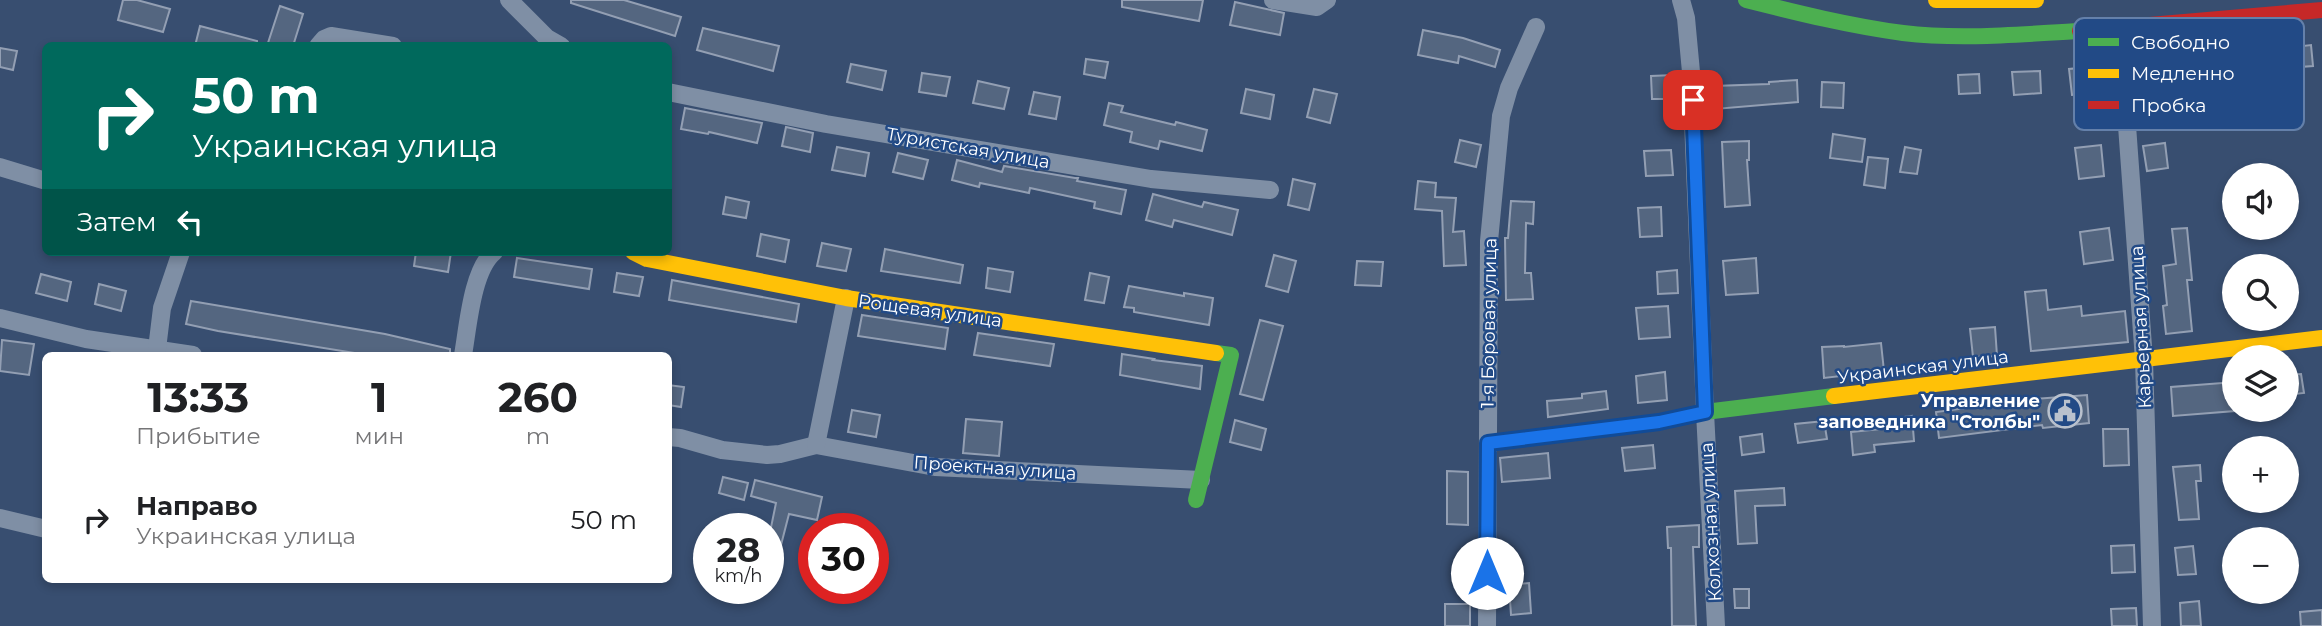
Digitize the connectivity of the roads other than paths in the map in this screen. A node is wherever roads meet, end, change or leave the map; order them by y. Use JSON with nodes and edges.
{"nodes":[{"id":1,"x":509,"y":0,"type":"edge"},
{"id":2,"x":1273,"y":0,"type":"edge"},
{"id":3,"x":1681,"y":0,"type":"edge"},
{"id":4,"x":1746,"y":0,"type":"edge"},
{"id":5,"x":1936,"y":0,"type":"edge"},
{"id":6,"x":2036,"y":0,"type":"edge"},
{"id":7,"x":1322,"y":4,"type":"edge"},
{"id":8,"x":2322,"y":10,"type":"edge"},
{"id":9,"x":2237,"y":18,"type":"edge"},
{"id":10,"x":1536,"y":27,"type":"dead end"},
{"id":11,"x":2074,"y":31,"type":"edge"},
{"id":12,"x":322,"y":42,"type":"edge"},
{"id":13,"x":371,"y":42,"type":"edge"},
{"id":14,"x":554,"y":42,"type":"edge"},
{"id":15,"x":672,"y":93,"type":"edge"},
{"id":16,"x":2127,"y":130,"type":"edge"},
{"id":17,"x":0,"y":167,"type":"edge"},
{"id":18,"x":42,"y":180,"type":"edge"},
{"id":19,"x":1270,"y":190,"type":"dead end"},
{"id":20,"x":180,"y":256,"type":"edge"},
{"id":21,"x":491,"y":256,"type":"edge"},
{"id":22,"x":641,"y":256,"type":"edge"},
{"id":23,"x":846,"y":298,"type":"junction"},
{"id":24,"x":0,"y":318,"type":"edge"},
{"id":25,"x":2322,"y":338,"type":"edge"},
{"id":26,"x":157,"y":349,"type":"junction"},
{"id":27,"x":174,"y":352,"type":"edge"},
{"id":28,"x":464,"y":352,"type":"edge"},
{"id":29,"x":2144,"y":360,"type":"junction"},
{"id":30,"x":1705,"y":412,"type":"junction"},
{"id":31,"x":672,"y":437,"type":"edge"},
{"id":32,"x":1488,"y":443,"type":"junction"},
{"id":33,"x":816,"y":445,"type":"junction"},
{"id":34,"x":1201,"y":480,"type":"junction"},
{"id":35,"x":1196,"y":500,"type":"dead end"},
{"id":36,"x":0,"y":518,"type":"edge"},
{"id":37,"x":42,"y":528,"type":"edge"},
{"id":38,"x":1487,"y":626,"type":"edge"},
{"id":39,"x":1716,"y":626,"type":"edge"},
{"id":40,"x":2152,"y":626,"type":"edge"}],
"edges":[{"from":1,"to":14,"type":"street"},
{"from":2,"to":7,"type":"street"},
{"from":3,"to":30,"type":"street","name":"Колхозная улица"},
{"from":4,"to":11,"type":"main road"},
{"from":5,"to":6,"type":"main road"},
{"from":8,"to":9,"type":"main road"},
{"from":10,"to":32,"type":"street","name":"1-я Боровая улица"},
{"from":12,"to":13,"type":"street"},
{"from":15,"to":19,"type":"street","name":"Туристская улица"},
{"from":16,"to":29,"type":"street","name":"Карьерная улица"},
{"from":17,"to":18,"type":"street"},
{"from":20,"to":26,"type":"street"},
{"from":21,"to":28,"type":"street"},
{"from":22,"to":23,"type":"main road","name":"Рощевая улица"},
{"from":23,"to":33,"type":"street"},
{"from":23,"to":34,"type":"main road","name":"Рощевая улица"},
{"from":24,"to":26,"type":"street"},
{"from":25,"to":29,"type":"main road","name":"Украинская улица"},
{"from":26,"to":27,"type":"street"},
{"from":29,"to":30,"type":"main road","name":"Украинская улица"},
{"from":29,"to":40,"type":"street","name":"Карьерная улица"},
{"from":30,"to":32,"type":"main road","name":"Украинская улица"},
{"from":30,"to":39,"type":"street","name":"Колхозная улица"},
{"from":31,"to":33,"type":"street","name":"Проектная улица"},
{"from":32,"to":38,"type":"street","name":"1-я Боровая улица"},
{"from":33,"to":34,"type":"street","name":"Проектная улица"},
{"from":34,"to":35,"type":"main road"},
{"from":36,"to":37,"type":"street"}]}
